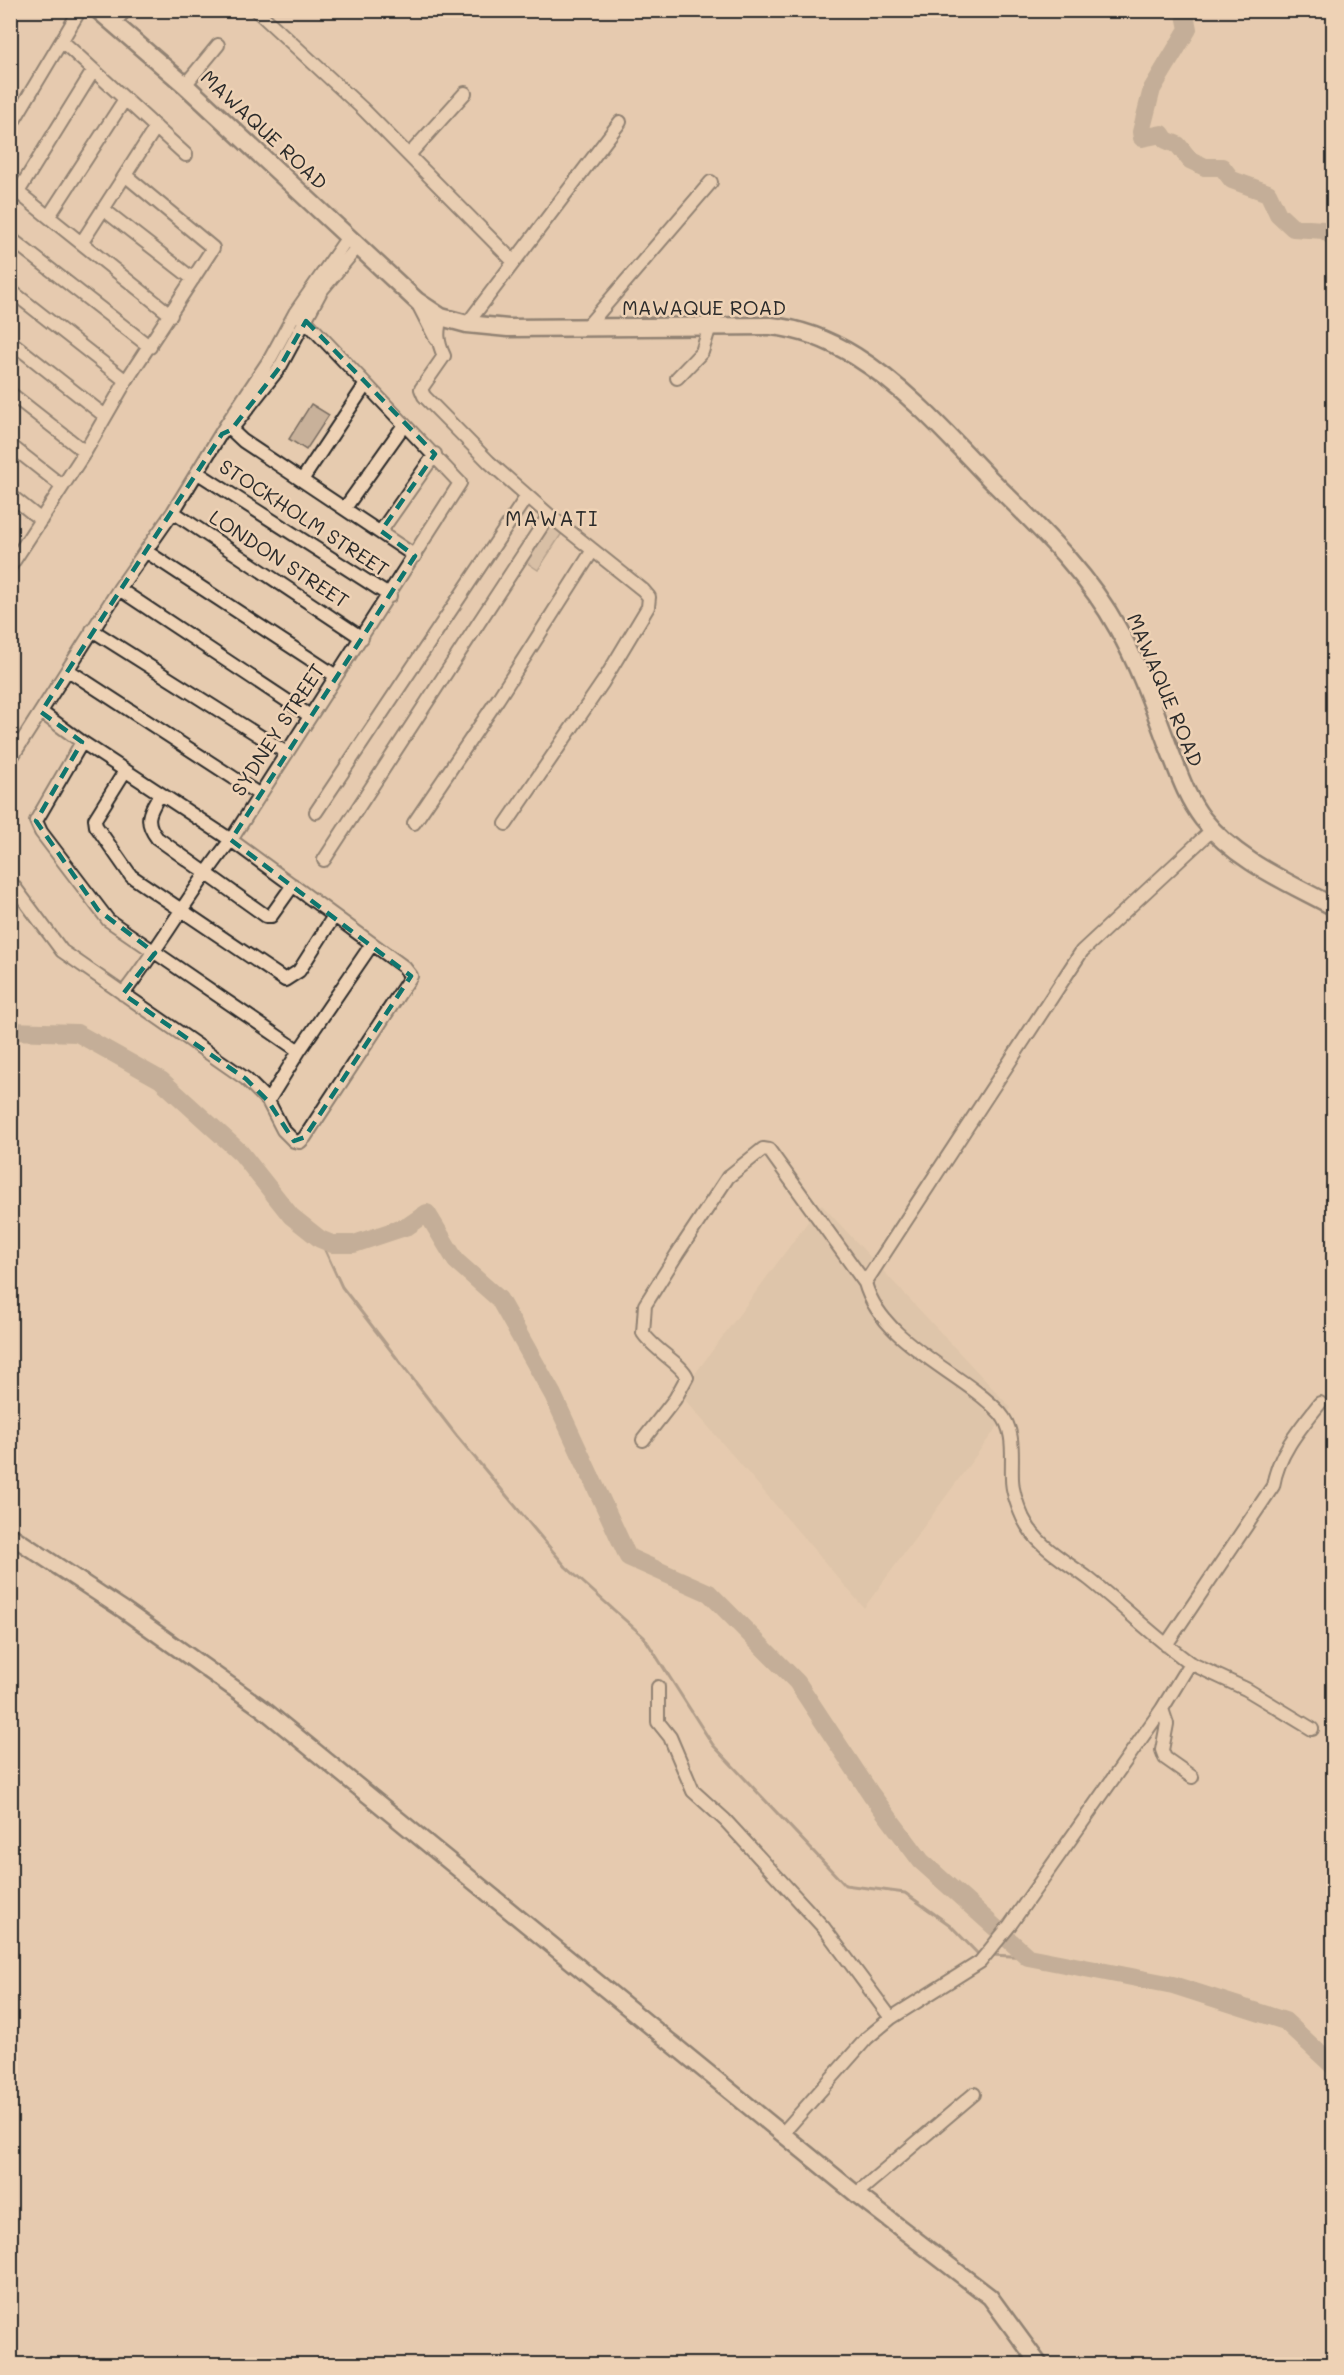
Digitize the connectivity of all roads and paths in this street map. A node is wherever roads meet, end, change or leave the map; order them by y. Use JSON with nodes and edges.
{"nodes":[{"id":1,"x":80,"y":10,"type":"edge"},
{"id":2,"x":98,"y":10,"type":"edge"},
{"id":3,"x":126,"y":10,"type":"edge"},
{"id":4,"x":256,"y":10,"type":"edge"},
{"id":5,"x":112,"y":24,"type":"junction"},
{"id":6,"x":63,"y":42,"type":"junction"},
{"id":7,"x":218,"y":45,"type":"dead end"},
{"id":8,"x":93,"y":71,"type":"junction"},
{"id":9,"x":185,"y":85,"type":"junction"},
{"id":10,"x":465,"y":93,"type":"dead end"},
{"id":11,"x":124,"y":99,"type":"junction"},
{"id":12,"x":620,"y":122,"type":"dead end"},
{"id":13,"x":10,"y":127,"type":"edge"},
{"id":14,"x":156,"y":127,"type":"junction"},
{"id":15,"x":186,"y":155,"type":"dead end"},
{"id":16,"x":409,"y":155,"type":"junction"},
{"id":17,"x":125,"y":175,"type":"junction"},
{"id":18,"x":711,"y":183,"type":"dead end"},
{"id":19,"x":14,"y":189,"type":"edge"},
{"id":20,"x":103,"y":209,"type":"junction"},
{"id":21,"x":49,"y":216,"type":"junction"},
{"id":22,"x":10,"y":238,"type":"edge"},
{"id":23,"x":82,"y":242,"type":"junction"},
{"id":24,"x":353,"y":242,"type":"junction"},
{"id":25,"x":513,"y":261,"type":"junction"},
{"id":26,"x":193,"y":279,"type":"junction"},
{"id":27,"x":10,"y":290,"type":"edge"},
{"id":28,"x":414,"y":298,"type":"junction"},
{"id":29,"x":295,"y":313,"type":"junction"},
{"id":30,"x":171,"y":315,"type":"junction"},
{"id":31,"x":441,"y":317,"type":"junction"},
{"id":32,"x":306,"y":321,"type":"junction"},
{"id":33,"x":467,"y":324,"type":"junction"},
{"id":34,"x":710,"y":326,"type":"junction"},
{"id":35,"x":585,"y":329,"type":"junction"},
{"id":36,"x":10,"y":341,"type":"edge"},
{"id":37,"x":438,"y":343,"type":"junction"},
{"id":38,"x":150,"y":347,"type":"junction"},
{"id":39,"x":275,"y":363,"type":"junction"},
{"id":40,"x":677,"y":378,"type":"dead end"},
{"id":41,"x":126,"y":381,"type":"junction"},
{"id":42,"x":366,"y":384,"type":"junction"},
{"id":43,"x":10,"y":393,"type":"edge"},
{"id":44,"x":105,"y":416,"type":"junction"},
{"id":45,"x":404,"y":424,"type":"junction"},
{"id":46,"x":226,"y":430,"type":"junction"},
{"id":47,"x":10,"y":445,"type":"edge"},
{"id":48,"x":85,"y":452,"type":"junction"},
{"id":49,"x":435,"y":454,"type":"junction"},
{"id":50,"x":198,"y":473,"type":"junction"},
{"id":51,"x":302,"y":480,"type":"junction"},
{"id":52,"x":61,"y":485,"type":"junction"},
{"id":53,"x":10,"y":495,"type":"edge"},
{"id":54,"x":527,"y":496,"type":"junction"},
{"id":55,"x":345,"y":508,"type":"junction"},
{"id":56,"x":173,"y":512,"type":"junction"},
{"id":57,"x":549,"y":515,"type":"junction"},
{"id":58,"x":41,"y":520,"type":"junction"},
{"id":59,"x":381,"y":531,"type":"junction"},
{"id":60,"x":593,"y":550,"type":"junction"},
{"id":61,"x":14,"y":552,"type":"edge"},
{"id":62,"x":147,"y":552,"type":"junction"},
{"id":63,"x":415,"y":556,"type":"junction"},
{"id":64,"x":10,"y":567,"type":"edge"},
{"id":65,"x":119,"y":589,"type":"junction"},
{"id":66,"x":390,"y":596,"type":"junction"},
{"id":67,"x":92,"y":630,"type":"junction"},
{"id":68,"x":362,"y":638,"type":"junction"},
{"id":69,"x":68,"y":670,"type":"junction"},
{"id":70,"x":336,"y":676,"type":"junction"},
{"id":71,"x":41,"y":712,"type":"junction"},
{"id":72,"x":310,"y":716,"type":"junction"},
{"id":73,"x":82,"y":742,"type":"junction"},
{"id":74,"x":285,"y":752,"type":"junction"},
{"id":75,"x":10,"y":760,"type":"edge"},
{"id":76,"x":125,"y":771,"type":"junction"},
{"id":77,"x":160,"y":794,"type":"junction"},
{"id":78,"x":260,"y":795,"type":"junction"},
{"id":79,"x":316,"y":812,"type":"dead end"},
{"id":80,"x":414,"y":823,"type":"dead end"},
{"id":81,"x":506,"y":824,"type":"dead end"},
{"id":82,"x":1212,"y":830,"type":"junction"},
{"id":83,"x":231,"y":840,"type":"junction"},
{"id":84,"x":324,"y":860,"type":"dead end"},
{"id":85,"x":205,"y":873,"type":"junction"},
{"id":86,"x":10,"y":881,"type":"edge"},
{"id":87,"x":293,"y":885,"type":"junction"},
{"id":88,"x":1334,"y":907,"type":"edge"},
{"id":89,"x":182,"y":912,"type":"junction"},
{"id":90,"x":334,"y":916,"type":"junction"},
{"id":91,"x":372,"y":944,"type":"junction"},
{"id":92,"x":155,"y":953,"type":"junction"},
{"id":93,"x":123,"y":994,"type":"junction"},
{"id":94,"x":299,"y":1051,"type":"junction"},
{"id":95,"x":268,"y":1101,"type":"junction"},
{"id":96,"x":865,"y":1283,"type":"junction"},
{"id":97,"x":1320,"y":1403,"type":"dead end"},
{"id":98,"x":644,"y":1440,"type":"dead end"},
{"id":99,"x":10,"y":1535,"type":"edge"},
{"id":100,"x":1166,"y":1645,"type":"junction"},
{"id":101,"x":1190,"y":1663,"type":"junction"},
{"id":102,"x":658,"y":1687,"type":"dead end"},
{"id":103,"x":1162,"y":1709,"type":"junction"},
{"id":104,"x":1312,"y":1729,"type":"dead end"},
{"id":105,"x":1192,"y":1777,"type":"dead end"},
{"id":106,"x":891,"y":2018,"type":"junction"},
{"id":107,"x":974,"y":2094,"type":"dead end"},
{"id":108,"x":783,"y":2133,"type":"junction"},
{"id":109,"x":856,"y":2194,"type":"junction"},
{"id":110,"x":1039,"y":2364,"type":"edge"}],
"edges":[{"from":1,"to":6,"type":"street"},
{"from":2,"to":5,"type":"main road","name":"MAWAQUE ROAD"},
{"from":3,"to":5,"type":"street"},
{"from":4,"to":16,"type":"street"},
{"from":5,"to":9,"type":"main road","name":"MAWAQUE ROAD"},
{"from":6,"to":8,"type":"street"},
{"from":6,"to":13,"type":"street"},
{"from":7,"to":9,"type":"street"},
{"from":8,"to":11,"type":"street"},
{"from":8,"to":19,"type":"street"},
{"from":9,"to":24,"type":"main road","name":"MAWAQUE ROAD"},
{"from":10,"to":16,"type":"street"},
{"from":11,"to":14,"type":"street"},
{"from":11,"to":21,"type":"street"},
{"from":12,"to":25,"type":"street"},
{"from":14,"to":15,"type":"street"},
{"from":14,"to":17,"type":"street"},
{"from":16,"to":25,"type":"street"},
{"from":17,"to":20,"type":"street"},
{"from":17,"to":26,"type":"street"},
{"from":18,"to":35,"type":"street"},
{"from":19,"to":21,"type":"street"},
{"from":20,"to":23,"type":"street"},
{"from":20,"to":26,"type":"street"},
{"from":21,"to":23,"type":"street"},
{"from":22,"to":38,"type":"street"},
{"from":23,"to":30,"type":"street"},
{"from":24,"to":28,"type":"main road","name":"MAWAQUE ROAD"},
{"from":24,"to":29,"type":"street"},
{"from":24,"to":32,"type":"street"},
{"from":25,"to":33,"type":"street"},
{"from":26,"to":30,"type":"street"},
{"from":27,"to":41,"type":"street"},
{"from":28,"to":31,"type":"main road","name":"MAWAQUE ROAD"},
{"from":28,"to":37,"type":"street"},
{"from":29,"to":32,"type":"street"},
{"from":29,"to":39,"type":"street"},
{"from":30,"to":38,"type":"street"},
{"from":31,"to":33,"type":"main road","name":"MAWAQUE ROAD"},
{"from":31,"to":37,"type":"street"},
{"from":32,"to":39,"type":"street"},
{"from":32,"to":42,"type":"street"},
{"from":33,"to":35,"type":"main road","name":"MAWAQUE ROAD"},
{"from":34,"to":35,"type":"main road","name":"MAWAQUE ROAD"},
{"from":34,"to":40,"type":"street"},
{"from":34,"to":82,"type":"main road","name":"MAWAQUE ROAD"},
{"from":36,"to":44,"type":"street"},
{"from":37,"to":54,"type":"street"},
{"from":38,"to":41,"type":"street"},
{"from":39,"to":46,"type":"street"},
{"from":41,"to":44,"type":"street"},
{"from":42,"to":45,"type":"street"},
{"from":42,"to":51,"type":"street"},
{"from":43,"to":48,"type":"street"},
{"from":44,"to":48,"type":"street"},
{"from":45,"to":49,"type":"street"},
{"from":45,"to":55,"type":"street"},
{"from":46,"to":50,"type":"street"},
{"from":46,"to":51,"type":"street"},
{"from":47,"to":52,"type":"street"},
{"from":48,"to":52,"type":"street"},
{"from":49,"to":59,"type":"street"},
{"from":49,"to":63,"type":"street","name":"SYDNEY STREET"},
{"from":50,"to":56,"type":"street"},
{"from":50,"to":66,"type":"street","name":"STOCKHOLM STREET"},
{"from":51,"to":55,"type":"street"},
{"from":52,"to":58,"type":"street"},
{"from":53,"to":58,"type":"street"},
{"from":54,"to":57,"type":"street"},
{"from":54,"to":79,"type":"street"},
{"from":55,"to":59,"type":"street"},
{"from":56,"to":62,"type":"street"},
{"from":56,"to":68,"type":"street","name":"LONDON STREET"},
{"from":57,"to":60,"type":"street"},
{"from":57,"to":84,"type":"street"},
{"from":58,"to":61,"type":"street"},
{"from":59,"to":63,"type":"street"},
{"from":60,"to":80,"type":"street"},
{"from":60,"to":81,"type":"street"},
{"from":61,"to":64,"type":"street"},
{"from":62,"to":65,"type":"street"},
{"from":62,"to":70,"type":"street"},
{"from":63,"to":66,"type":"street","name":"SYDNEY STREET"},
{"from":65,"to":67,"type":"street"},
{"from":65,"to":72,"type":"street"},
{"from":66,"to":68,"type":"street","name":"SYDNEY STREET"},
{"from":67,"to":69,"type":"street"},
{"from":67,"to":74,"type":"street"},
{"from":68,"to":70,"type":"street","name":"SYDNEY STREET"},
{"from":69,"to":71,"type":"street"},
{"from":69,"to":78,"type":"street"},
{"from":70,"to":72,"type":"street","name":"SYDNEY STREET"},
{"from":71,"to":73,"type":"street"},
{"from":71,"to":75,"type":"street"},
{"from":72,"to":74,"type":"street","name":"SYDNEY STREET"},
{"from":73,"to":76,"type":"street"},
{"from":73,"to":92,"type":"street"},
{"from":74,"to":78,"type":"street","name":"SYDNEY STREET"},
{"from":76,"to":77,"type":"street"},
{"from":76,"to":89,"type":"street"},
{"from":77,"to":83,"type":"street"},
{"from":77,"to":85,"type":"street"},
{"from":78,"to":83,"type":"street","name":"SYDNEY STREET"},
{"from":82,"to":88,"type":"main road","name":"MAWAQUE ROAD"},
{"from":82,"to":96,"type":"street"},
{"from":83,"to":85,"type":"street","name":"SYDNEY STREET"},
{"from":83,"to":87,"type":"street"},
{"from":85,"to":87,"type":"street"},
{"from":85,"to":89,"type":"street","name":"SYDNEY STREET"},
{"from":86,"to":93,"type":"street"},
{"from":87,"to":90,"type":"street"},
{"from":89,"to":90,"type":"street"},
{"from":89,"to":92,"type":"street","name":"SYDNEY STREET"},
{"from":90,"to":91,"type":"street"},
{"from":91,"to":94,"type":"street"},
{"from":91,"to":95,"type":"street"},
{"from":92,"to":93,"type":"street","name":"SYDNEY STREET"},
{"from":92,"to":94,"type":"street"},
{"from":93,"to":95,"type":"street"},
{"from":94,"to":95,"type":"street"},
{"from":96,"to":98,"type":"street"},
{"from":96,"to":100,"type":"street"},
{"from":97,"to":100,"type":"street"},
{"from":99,"to":108,"type":"street"},
{"from":100,"to":101,"type":"street"},
{"from":101,"to":103,"type":"street"},
{"from":101,"to":104,"type":"street"},
{"from":102,"to":106,"type":"street"},
{"from":103,"to":105,"type":"street"},
{"from":103,"to":106,"type":"street"},
{"from":106,"to":108,"type":"street"},
{"from":107,"to":109,"type":"street"},
{"from":108,"to":109,"type":"street"},
{"from":109,"to":110,"type":"street"}]}
